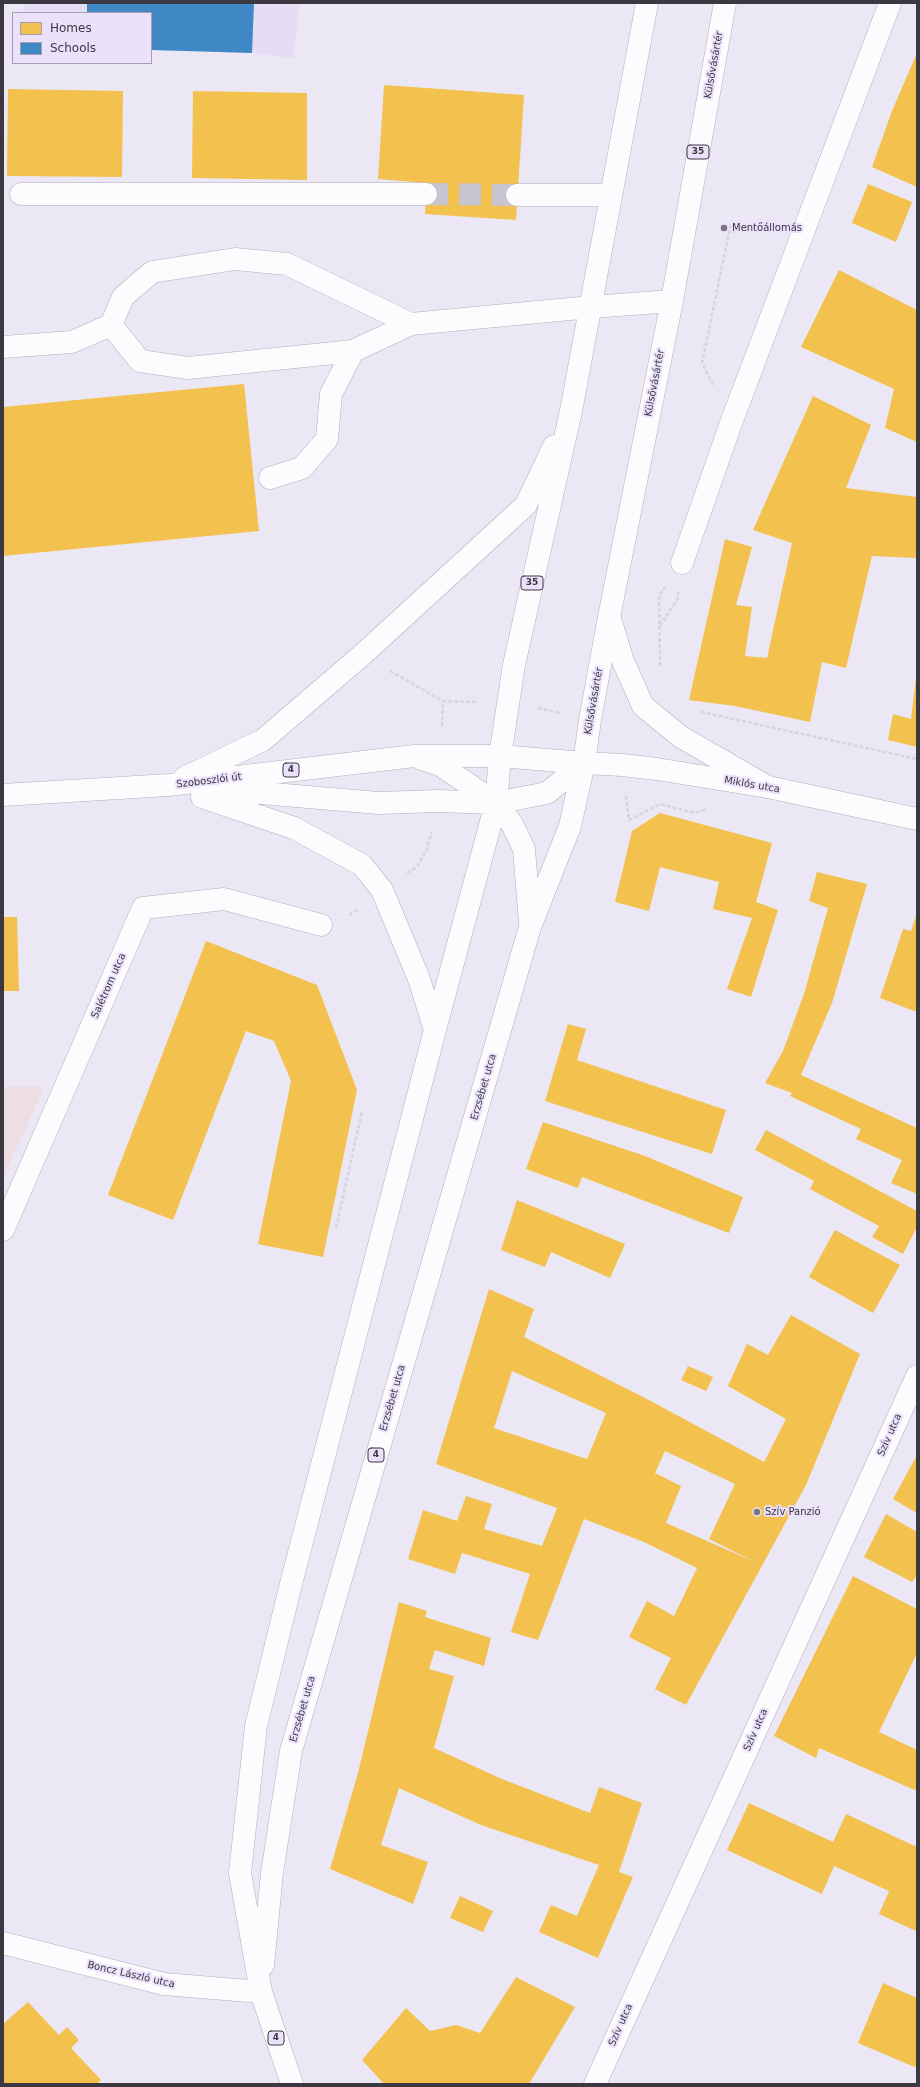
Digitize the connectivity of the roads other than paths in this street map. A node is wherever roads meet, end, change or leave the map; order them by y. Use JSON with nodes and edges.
{"nodes":[{"id":1,"x":647,"y":3,"type":"edge"},
{"id":2,"x":725,"y":3,"type":"edge"},
{"id":3,"x":890,"y":3,"type":"edge"},
{"id":4,"x":21,"y":194,"type":"dead end"},
{"id":5,"x":426,"y":194,"type":"tunnel mouth"},
{"id":6,"x":611,"y":195,"type":"junction"},
{"id":7,"x":517,"y":196,"type":"tunnel mouth"},
{"id":8,"x":672,"y":301,"type":"junction"},
{"id":9,"x":591,"y":307,"type":"junction"},
{"id":10,"x":411,"y":324,"type":"junction"},
{"id":11,"x":111,"y":325,"type":"junction"},
{"id":12,"x":3,"y":347,"type":"edge"},
{"id":13,"x":353,"y":351,"type":"junction"},
{"id":14,"x":571,"y":411,"type":"junction"},
{"id":15,"x":270,"y":478,"type":"dead end"},
{"id":16,"x":682,"y":563,"type":"road end"},
{"id":17,"x":609,"y":617,"type":"junction"},
{"id":18,"x":414,"y":756,"type":"junction"},
{"id":19,"x":500,"y":756,"type":"junction"},
{"id":20,"x":584,"y":763,"type":"junction"},
{"id":21,"x":169,"y":785,"type":"junction"},
{"id":22,"x":768,"y":787,"type":"junction"},
{"id":23,"x":3,"y":795,"type":"edge"},
{"id":24,"x":496,"y":803,"type":"junction"},
{"id":25,"x":917,"y":819,"type":"edge"},
{"id":26,"x":320,"y":925,"type":"dead end"},
{"id":27,"x":530,"y":927,"type":"junction"},
{"id":28,"x":435,"y":1030,"type":"junction"},
{"id":29,"x":3,"y":1230,"type":"edge"},
{"id":30,"x":917,"y":1376,"type":"edge"},
{"id":31,"x":3,"y":1943,"type":"edge"},
{"id":32,"x":261,"y":1992,"type":"junction"},
{"id":33,"x":292,"y":2084,"type":"edge"},
{"id":34,"x":594,"y":2084,"type":"edge"}],
"edges":[{"from":1,"to":6,"type":"main road","number":"35"},
{"from":2,"to":8,"type":"main road","name":"Külsővásártér","number":"35"},
{"from":3,"to":16,"type":"main road"},
{"from":4,"to":5,"type":"main road"},
{"from":6,"to":7,"type":"main road"},
{"from":6,"to":9,"type":"main road","number":"35"},
{"from":8,"to":9,"type":"main road"},
{"from":8,"to":17,"type":"main road","name":"Külsővásártér","number":"35"},
{"from":9,"to":10,"type":"main road"},
{"from":9,"to":14,"type":"main road","number":"35"},
{"from":10,"to":11,"type":"main road"},
{"from":10,"to":13,"type":"main road"},
{"from":11,"to":12,"type":"main road"},
{"from":11,"to":13,"type":"main road"},
{"from":13,"to":15,"type":"main road"},
{"from":14,"to":19,"type":"main road","number":"35"},
{"from":14,"to":21,"type":"main road"},
{"from":17,"to":20,"type":"main road","name":"Külsővásártér","number":"35"},
{"from":17,"to":22,"type":"main road"},
{"from":18,"to":19,"type":"main road","name":"Szoboszlói út"},
{"from":18,"to":21,"type":"main road","name":"Szoboszlói út","number":"4"},
{"from":18,"to":24,"type":"main road","number":"4"},
{"from":19,"to":20,"type":"main road","name":"Miklós utca"},
{"from":19,"to":24,"type":"main road","name":"Erzsébet utca"},
{"from":20,"to":22,"type":"main road","name":"Miklós utca"},
{"from":20,"to":24,"type":"main road"},
{"from":20,"to":27,"type":"main road","name":"Külsővásártér"},
{"from":21,"to":23,"type":"main road","name":"Szoboszlói út","number":"4"},
{"from":21,"to":24,"type":"main road"},
{"from":21,"to":28,"type":"main road","number":"4"},
{"from":22,"to":25,"type":"main road","name":"Miklós utca"},
{"from":24,"to":27,"type":"main road","number":"4"},
{"from":24,"to":28,"type":"main road","name":"Erzsébet utca"},
{"from":26,"to":29,"type":"main road","name":"Salétrom utca"},
{"from":27,"to":32,"type":"main road","name":"Erzsébet utca","number":"4"},
{"from":28,"to":32,"type":"main road","name":"Erzsébet utca","number":"4"},
{"from":30,"to":34,"type":"main road","name":"Szív utca"},
{"from":31,"to":32,"type":"main road","name":"Boncz László utca"},
{"from":32,"to":33,"type":"main road","name":"Erzsébet utca","number":"4"}]}
